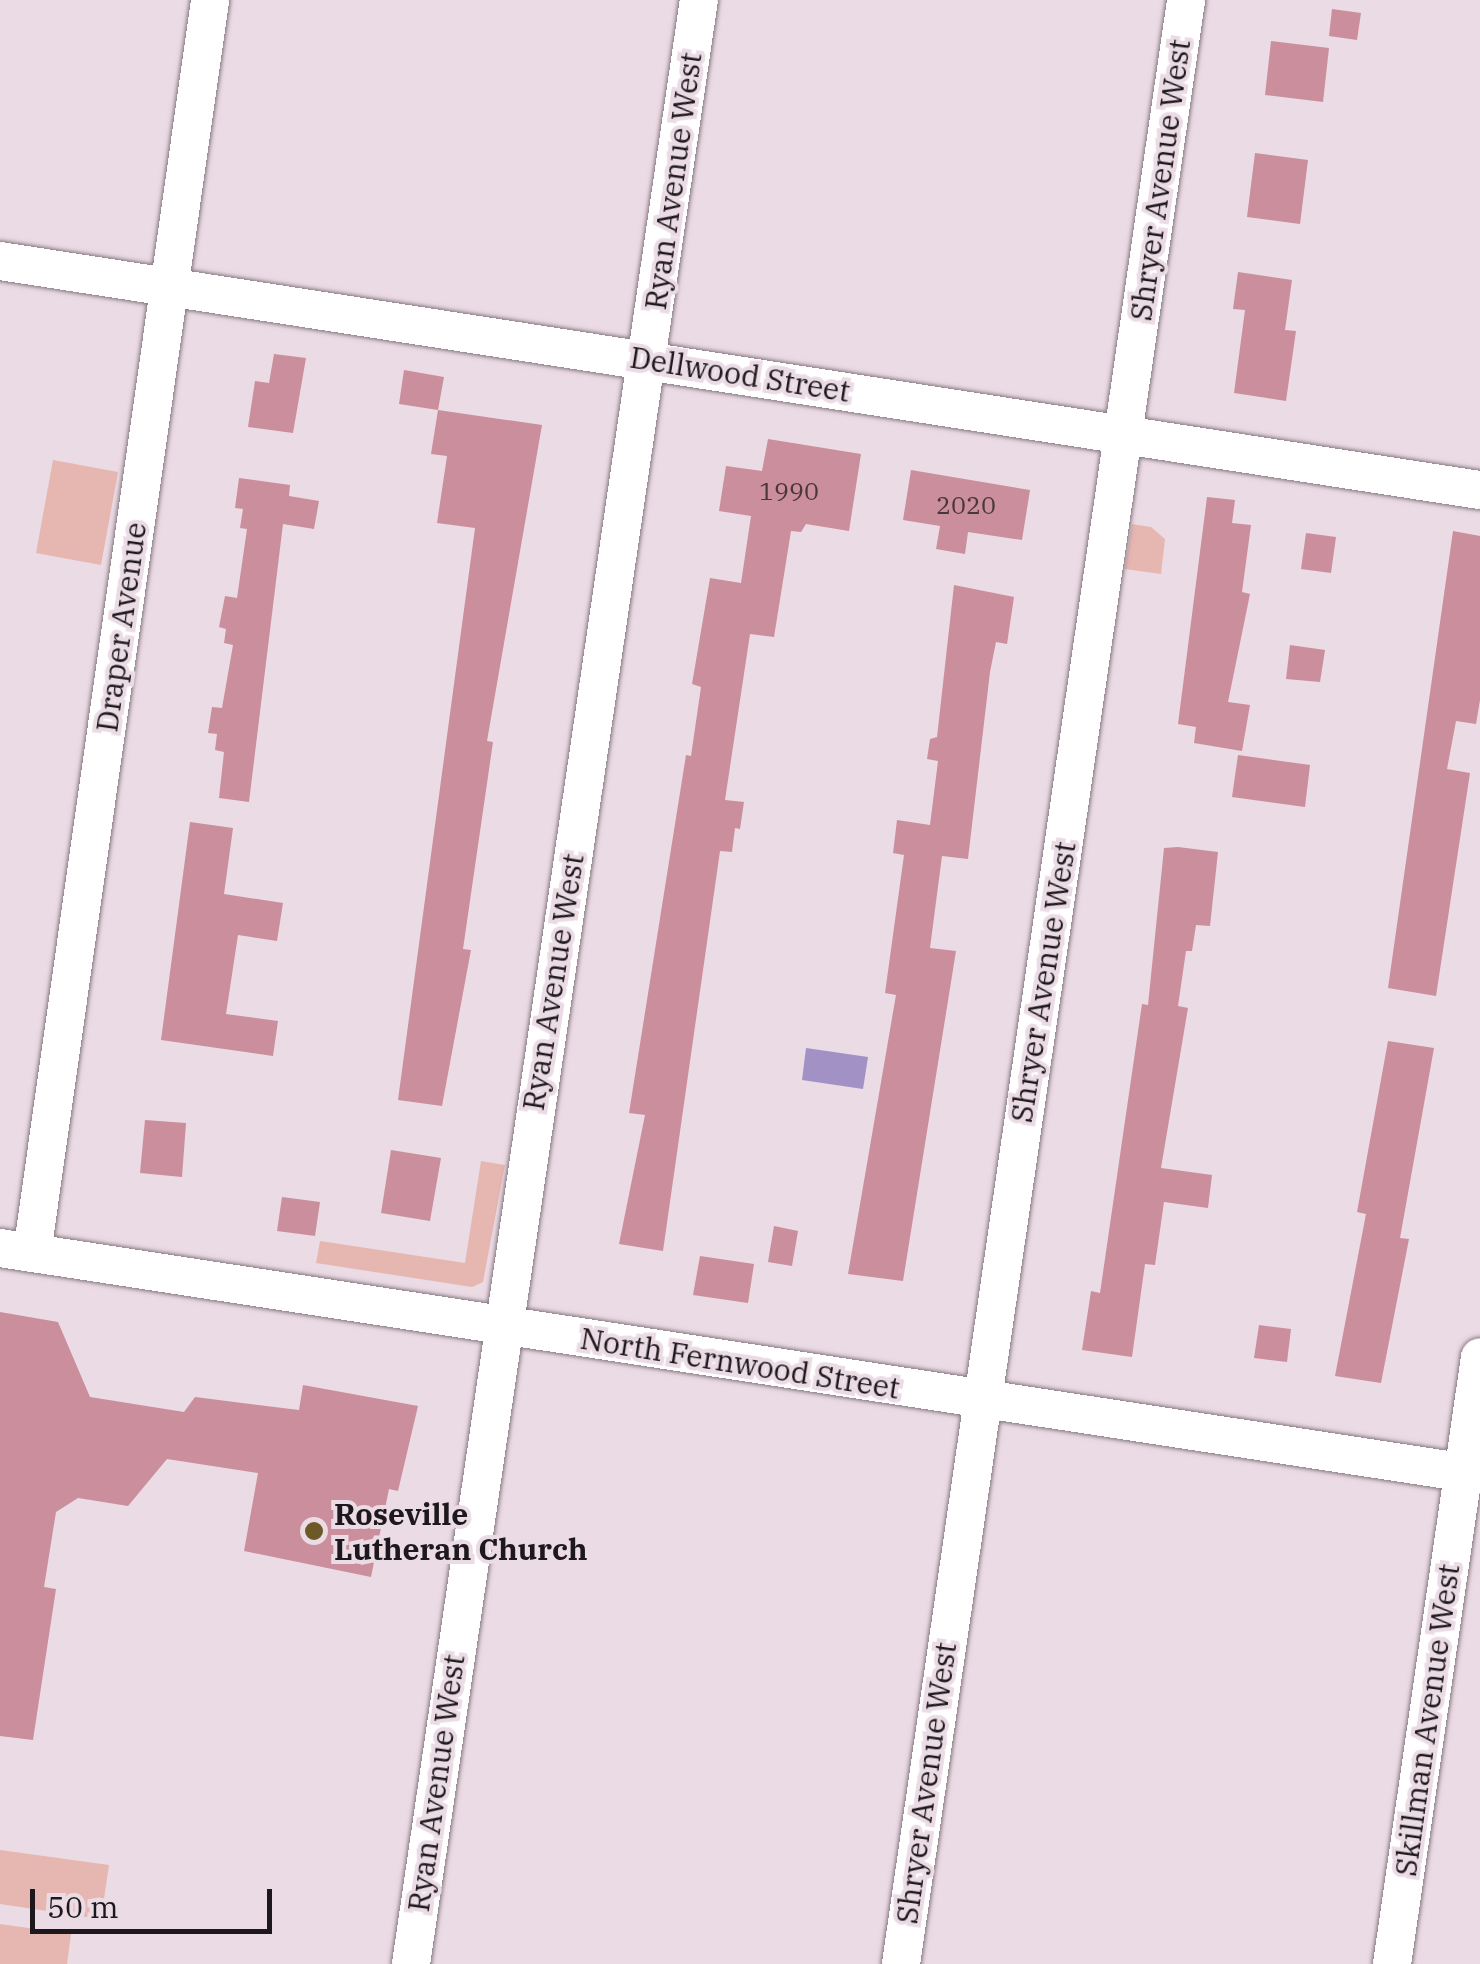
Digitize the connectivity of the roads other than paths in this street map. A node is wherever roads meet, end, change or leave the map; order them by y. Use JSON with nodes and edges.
{"nodes":[{"id":1,"x":210,"y":0,"type":"edge"},
{"id":2,"x":699,"y":0,"type":"edge"},
{"id":3,"x":1186,"y":0,"type":"edge"},
{"id":4,"x":0,"y":261,"type":"edge"},
{"id":5,"x":169,"y":286,"type":"junction"},
{"id":6,"x":647,"y":358,"type":"junction"},
{"id":7,"x":1124,"y":435,"type":"junction"},
{"id":8,"x":1480,"y":490,"type":"edge"},
{"id":9,"x":16,"y":1251,"type":"edge"},
{"id":10,"x":500,"y":1326,"type":"junction"},
{"id":11,"x":1480,"y":1356,"type":"edge"},
{"id":12,"x":979,"y":1401,"type":"junction"},
{"id":13,"x":1472,"y":1474,"type":"edge"},
{"id":14,"x":411,"y":1964,"type":"edge"},
{"id":15,"x":902,"y":1964,"type":"edge"},
{"id":16,"x":1392,"y":1964,"type":"edge"}],
"edges":[{"from":1,"to":5,"type":"street","name":"Draper Avenue"},
{"from":2,"to":6,"type":"street","name":"Ryan Avenue West"},
{"from":3,"to":7,"type":"street","name":"Shryer Avenue West"},
{"from":4,"to":5,"type":"street","name":"Dellwood Street"},
{"from":5,"to":6,"type":"street","name":"Dellwood Street"},
{"from":5,"to":9,"type":"street","name":"Draper Avenue"},
{"from":6,"to":7,"type":"street","name":"Dellwood Street"},
{"from":6,"to":10,"type":"street","name":"Ryan Avenue West"},
{"from":7,"to":8,"type":"street","name":"Dellwood Street"},
{"from":7,"to":12,"type":"street","name":"Shryer Avenue West"},
{"from":9,"to":10,"type":"street","name":"North Fernwood Street"},
{"from":10,"to":12,"type":"street","name":"North Fernwood Street"},
{"from":10,"to":14,"type":"street","name":"Ryan Avenue West"},
{"from":11,"to":13,"type":"street","name":"Skillman Avenue West"},
{"from":12,"to":13,"type":"street","name":"North Fernwood Street"},
{"from":12,"to":15,"type":"street","name":"Shryer Avenue West"},
{"from":13,"to":16,"type":"street","name":"Skillman Avenue West"}]}
